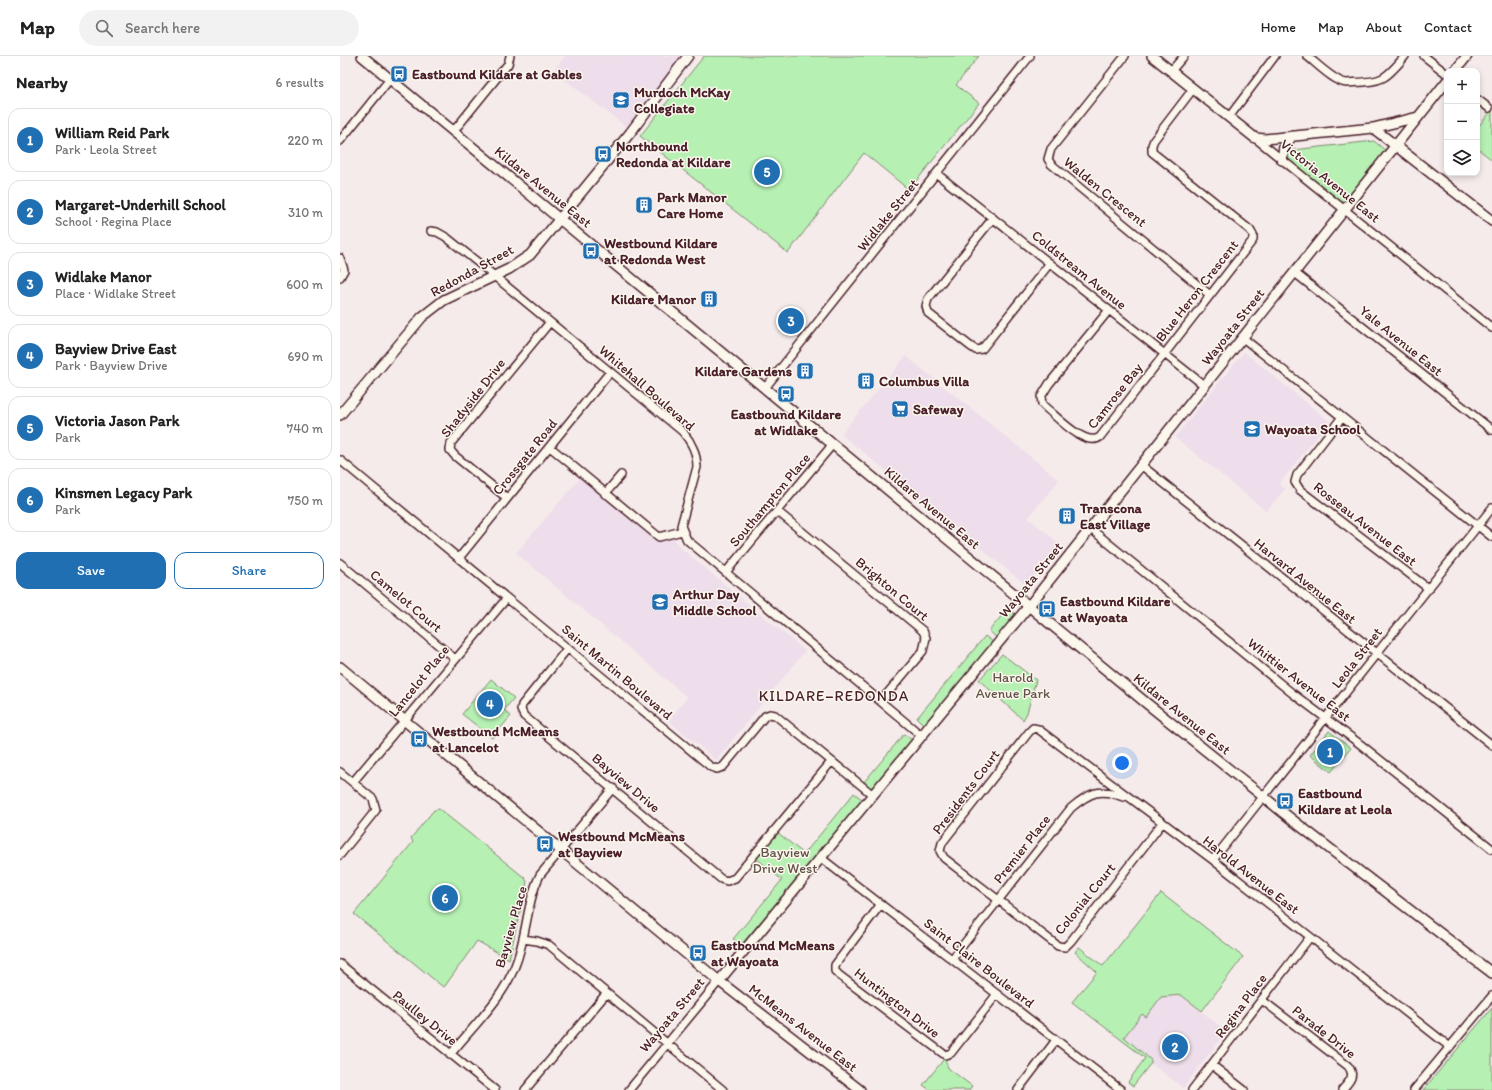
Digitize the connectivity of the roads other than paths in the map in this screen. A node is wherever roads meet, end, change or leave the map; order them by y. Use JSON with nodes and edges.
{"nodes":[{"id":1,"x":362,"y":56,"type":"edge"},
{"id":2,"x":510,"y":56,"type":"edge"},
{"id":3,"x":688,"y":56,"type":"edge"},
{"id":4,"x":1030,"y":56,"type":"edge"},
{"id":5,"x":1125,"y":56,"type":"edge"},
{"id":6,"x":1152,"y":56,"type":"edge"},
{"id":7,"x":1184,"y":56,"type":"edge"},
{"id":8,"x":1275,"y":56,"type":"edge"},
{"id":9,"x":1307,"y":56,"type":"edge"},
{"id":10,"x":1405,"y":56,"type":"edge"},
{"id":11,"x":1424,"y":56,"type":"edge"},
{"id":12,"x":1467,"y":56,"type":"edge"},
{"id":13,"x":1457,"y":68,"type":"edge"},
{"id":14,"x":1171,"y":71,"type":"junction"},
{"id":15,"x":1444,"y":72,"type":"edge"},
{"id":16,"x":390,"y":79,"type":"junction"},
{"id":17,"x":1444,"y":85,"type":"edge"},
{"id":18,"x":1193,"y":90,"type":"junction"},
{"id":19,"x":1480,"y":101,"type":"edge"},
{"id":20,"x":1488,"y":108,"type":"dead end"},
{"id":21,"x":1229,"y":116,"type":"junction"},
{"id":22,"x":1418,"y":117,"type":"junction"},
{"id":23,"x":1373,"y":128,"type":"junction"},
{"id":24,"x":453,"y":132,"type":"junction"},
{"id":25,"x":1292,"y":136,"type":"junction"},
{"id":26,"x":1254,"y":138,"type":"junction"},
{"id":27,"x":340,"y":142,"type":"edge"},
{"id":28,"x":1396,"y":145,"type":"junction"},
{"id":29,"x":1282,"y":160,"type":"junction"},
{"id":30,"x":937,"y":174,"type":"junction"},
{"id":31,"x":1343,"y":210,"type":"junction"},
{"id":32,"x":993,"y":218,"type":"junction"},
{"id":33,"x":560,"y":219,"type":"junction"},
{"id":34,"x":1492,"y":221,"type":"edge"},
{"id":35,"x":431,"y":232,"type":"dead end"},
{"id":36,"x":340,"y":258,"type":"edge"},
{"id":37,"x":1050,"y":263,"type":"junction"},
{"id":38,"x":1295,"y":273,"type":"junction"},
{"id":39,"x":495,"y":276,"type":"junction"},
{"id":40,"x":340,"y":277,"type":"edge"},
{"id":41,"x":1210,"y":294,"type":"junction"},
{"id":42,"x":1109,"y":310,"type":"junction"},
{"id":43,"x":550,"y":322,"type":"junction"},
{"id":44,"x":1492,"y":328,"type":"edge"},
{"id":45,"x":1243,"y":338,"type":"junction"},
{"id":46,"x":1164,"y":354,"type":"junction"},
{"id":47,"x":610,"y":372,"type":"junction"},
{"id":48,"x":1205,"y":386,"type":"junction"},
{"id":49,"x":765,"y":388,"type":"junction"},
{"id":50,"x":340,"y":415,"type":"edge"},
{"id":51,"x":1342,"y":417,"type":"junction"},
{"id":52,"x":1492,"y":430,"type":"edge"},
{"id":53,"x":833,"y":444,"type":"junction"},
{"id":54,"x":550,"y":447,"type":"junction"},
{"id":55,"x":340,"y":460,"type":"edge"},
{"id":56,"x":1141,"y":465,"type":"junction"},
{"id":57,"x":621,"y":475,"type":"dead end"},
{"id":58,"x":605,"y":494,"type":"junction"},
{"id":59,"x":508,"y":498,"type":"junction"},
{"id":60,"x":1492,"y":508,"type":"edge"},
{"id":61,"x":777,"y":511,"type":"junction"},
{"id":62,"x":1478,"y":526,"type":"junction"},
{"id":63,"x":1091,"y":529,"type":"junction"},
{"id":64,"x":682,"y":531,"type":"junction"},
{"id":65,"x":1492,"y":538,"type":"edge"},
{"id":66,"x":459,"y":558,"type":"junction"},
{"id":67,"x":340,"y":563,"type":"edge"},
{"id":68,"x":726,"y":572,"type":"junction"},
{"id":69,"x":1429,"y":589,"type":"junction"},
{"id":70,"x":507,"y":598,"type":"junction"},
{"id":71,"x":1028,"y":607,"type":"junction"},
{"id":72,"x":568,"y":649,"type":"junction"},
{"id":73,"x":1376,"y":654,"type":"junction"},
{"id":74,"x":455,"y":659,"type":"junction"},
{"id":75,"x":340,"y":667,"type":"edge"},
{"id":76,"x":881,"y":701,"type":"junction"},
{"id":77,"x":1326,"y":718,"type":"junction"},
{"id":78,"x":404,"y":721,"type":"junction"},
{"id":79,"x":1033,"y":728,"type":"joint"},
{"id":80,"x":922,"y":736,"type":"junction"},
{"id":81,"x":1492,"y":745,"type":"edge"},
{"id":82,"x":831,"y":762,"type":"junction"},
{"id":83,"x":340,"y":772,"type":"edge"},
{"id":84,"x":353,"y":782,"type":"junction"},
{"id":85,"x":613,"y":788,"type":"junction"},
{"id":86,"x":873,"y":796,"type":"junction"},
{"id":87,"x":1263,"y":796,"type":"junction"},
{"id":88,"x":1132,"y":800,"type":"junction"},
{"id":89,"x":1162,"y":823,"type":"junction"},
{"id":90,"x":1492,"y":849,"type":"edge"},
{"id":91,"x":561,"y":851,"type":"junction"},
{"id":92,"x":340,"y":855,"type":"edge"},
{"id":93,"x":821,"y":858,"type":"junction"},
{"id":94,"x":1213,"y":860,"type":"junction"},
{"id":95,"x":998,"y":900,"type":"junction"},
{"id":96,"x":882,"y":904,"type":"junction"},
{"id":97,"x":1310,"y":937,"type":"junction"},
{"id":98,"x":523,"y":939,"type":"junction"},
{"id":99,"x":952,"y":959,"type":"junction"},
{"id":100,"x":340,"y":964,"type":"edge"},
{"id":101,"x":1492,"y":973,"type":"edge"},
{"id":102,"x":718,"y":981,"type":"junction"},
{"id":103,"x":606,"y":994,"type":"junction"},
{"id":104,"x":997,"y":994,"type":"junction"},
{"id":105,"x":1492,"y":996,"type":"edge"},
{"id":106,"x":1262,"y":1000,"type":"junction"},
{"id":107,"x":1056,"y":1040,"type":"junction"},
{"id":108,"x":667,"y":1044,"type":"junction"},
{"id":109,"x":1450,"y":1047,"type":"junction"},
{"id":110,"x":450,"y":1055,"type":"junction"},
{"id":111,"x":1212,"y":1065,"type":"junction"},
{"id":112,"x":1116,"y":1089,"type":"edge"},
{"id":113,"x":495,"y":1090,"type":"edge"},
{"id":114,"x":525,"y":1090,"type":"edge"},
{"id":115,"x":629,"y":1090,"type":"edge"},
{"id":116,"x":723,"y":1090,"type":"edge"},
{"id":117,"x":860,"y":1090,"type":"edge"},
{"id":118,"x":1018,"y":1090,"type":"edge"},
{"id":119,"x":1192,"y":1090,"type":"edge"},
{"id":120,"x":1244,"y":1090,"type":"edge"},
{"id":121,"x":1342,"y":1090,"type":"edge"},
{"id":122,"x":1414,"y":1090,"type":"edge"}],
"edges":[{"from":1,"to":16,"type":"street","name":"Kildare Avenue East"},
{"from":2,"to":24,"type":"street"},
{"from":3,"to":33,"type":"street","name":"Redonda Street"},
{"from":4,"to":30,"type":"street","name":"Widlake Street"},
{"from":5,"to":41,"type":"street","name":"Walden Crescent"},
{"from":6,"to":14,"type":"street","name":"Victoria Avenue East"},
{"from":7,"to":14,"type":"street"},
{"from":8,"to":21,"type":"street"},
{"from":9,"to":10,"type":"street"},
{"from":11,"to":15,"type":"street"},
{"from":12,"to":13,"type":"street"},
{"from":14,"to":18,"type":"street","name":"Victoria Avenue East"},
{"from":16,"to":24,"type":"street","name":"Kildare Avenue East"},
{"from":16,"to":27,"type":"street"},
{"from":17,"to":22,"type":"street","name":"Wayoata Street"},
{"from":18,"to":21,"type":"street","name":"Victoria Avenue East"},
{"from":18,"to":41,"type":"street","name":"Blue Heron Crescent"},
{"from":19,"to":20,"type":"street"},
{"from":21,"to":26,"type":"street","name":"Victoria Avenue East"},
{"from":22,"to":23,"type":"street"},
{"from":22,"to":28,"type":"street","name":"Wayoata Street"},
{"from":23,"to":25,"type":"street"},
{"from":23,"to":28,"type":"street"},
{"from":24,"to":33,"type":"street","name":"Kildare Avenue East"},
{"from":25,"to":26,"type":"street"},
{"from":25,"to":29,"type":"street"},
{"from":26,"to":29,"type":"street","name":"Victoria Avenue East"},
{"from":28,"to":31,"type":"street","name":"Wayoata Street"},
{"from":28,"to":34,"type":"street"},
{"from":29,"to":31,"type":"street","name":"Victoria Avenue East"},
{"from":30,"to":32,"type":"street","name":"Coldstream Avenue"},
{"from":30,"to":49,"type":"street","name":"Widlake Street"},
{"from":31,"to":38,"type":"street","name":"Wayoata Street"},
{"from":31,"to":44,"type":"street","name":"Victoria Avenue East"},
{"from":32,"to":37,"type":"street","name":"Coldstream Avenue"},
{"from":32,"to":37,"type":"street"},
{"from":33,"to":39,"type":"street","name":"Redonda Street"},
{"from":33,"to":49,"type":"street","name":"Kildare Avenue East"},
{"from":35,"to":39,"type":"street","name":"Whitehall Boulevard"},
{"from":36,"to":40,"type":"street"},
{"from":37,"to":42,"type":"street","name":"Coldstream Avenue"},
{"from":38,"to":45,"type":"street","name":"Wayoata Street"},
{"from":38,"to":52,"type":"street","name":"Yale Avenue East"},
{"from":39,"to":43,"type":"street","name":"Whitehall Boulevard"},
{"from":39,"to":50,"type":"street","name":"Redonda Street"},
{"from":41,"to":46,"type":"street","name":"Blue Heron Crescent"},
{"from":42,"to":46,"type":"street","name":"Coldstream Avenue"},
{"from":42,"to":46,"type":"street","name":"Camrose Bay"},
{"from":43,"to":47,"type":"street","name":"Whitehall Boulevard"},
{"from":43,"to":59,"type":"street","name":"Shadyside Drive"},
{"from":45,"to":48,"type":"street","name":"Wayoata Street"},
{"from":45,"to":51,"type":"street"},
{"from":46,"to":48,"type":"street","name":"Coldstream Avenue"},
{"from":47,"to":54,"type":"street","name":"Crossgate Road"},
{"from":47,"to":64,"type":"street","name":"Whitehall Boulevard"},
{"from":48,"to":56,"type":"street","name":"Wayoata Street"},
{"from":49,"to":53,"type":"street","name":"Kildare Avenue East"},
{"from":51,"to":62,"type":"street"},
{"from":51,"to":69,"type":"street","name":"Rosseau Avenue East"},
{"from":53,"to":61,"type":"street","name":"Southampton Place"},
{"from":53,"to":71,"type":"street","name":"Kildare Avenue East"},
{"from":54,"to":58,"type":"street"},
{"from":54,"to":59,"type":"street","name":"Crossgate Road"},
{"from":55,"to":66,"type":"street","name":"Saint Martin Boulevard"},
{"from":56,"to":63,"type":"street","name":"Wayoata Street"},
{"from":56,"to":73,"type":"street","name":"Harvard Avenue East"},
{"from":57,"to":58,"type":"street"},
{"from":58,"to":64,"type":"street"},
{"from":59,"to":66,"type":"street","name":"Crossgate Road"},
{"from":60,"to":62,"type":"street","name":"Leola Street"},
{"from":61,"to":68,"type":"street","name":"Southampton Place"},
{"from":61,"to":76,"type":"street","name":"Brighton Court"},
{"from":62,"to":65,"type":"street"},
{"from":62,"to":69,"type":"street","name":"Leola Street"},
{"from":63,"to":71,"type":"street","name":"Wayoata Street"},
{"from":63,"to":77,"type":"street","name":"Whittier Avenue East"},
{"from":64,"to":68,"type":"street"},
{"from":66,"to":70,"type":"street","name":"Saint Martin Boulevard"},
{"from":67,"to":74,"type":"street","name":"Camelot Court"},
{"from":68,"to":76,"type":"street"},
{"from":69,"to":73,"type":"street","name":"Leola Street"},
{"from":70,"to":72,"type":"street","name":"Saint Martin Boulevard"},
{"from":70,"to":74,"type":"street","name":"Lancelot Place"},
{"from":71,"to":80,"type":"street","name":"Wayoata Street"},
{"from":71,"to":87,"type":"street","name":"Kildare Avenue East"},
{"from":72,"to":82,"type":"street","name":"Saint Martin Boulevard"},
{"from":72,"to":85,"type":"street","name":"Bayview Drive"},
{"from":73,"to":77,"type":"street","name":"Leola Street"},
{"from":73,"to":81,"type":"street","name":"Harvard Avenue East"},
{"from":74,"to":78,"type":"street","name":"Lancelot Place"},
{"from":75,"to":78,"type":"street","name":"McMeans Avenue East"},
{"from":76,"to":80,"type":"street"},
{"from":77,"to":87,"type":"street","name":"Leola Street"},
{"from":77,"to":90,"type":"street","name":"Whittier Avenue East"},
{"from":78,"to":84,"type":"street","name":"Lancelot Place"},
{"from":78,"to":91,"type":"street","name":"McMeans Avenue East"},
{"from":79,"to":88,"type":"street","name":"Harold Avenue East"},
{"from":79,"to":95,"type":"street","name":"Presidents Court"},
{"from":80,"to":86,"type":"street","name":"Wayoata Street"},
{"from":82,"to":85,"type":"street","name":"Bayview Drive"},
{"from":82,"to":86,"type":"street","name":"Saint Martin Boulevard"},
{"from":83,"to":84,"type":"street"},
{"from":84,"to":92,"type":"street"},
{"from":85,"to":91,"type":"street","name":"Bayview Place"},
{"from":86,"to":93,"type":"street","name":"Wayoata Street"},
{"from":87,"to":94,"type":"street","name":"Leola Street"},
{"from":87,"to":101,"type":"street","name":"Kildare Avenue East"},
{"from":88,"to":89,"type":"street","name":"Harold Avenue East"},
{"from":88,"to":95,"type":"street","name":"Premier Place"},
{"from":89,"to":94,"type":"street","name":"Harold Avenue East"},
{"from":89,"to":95,"type":"street","name":"Colonial Court"},
{"from":91,"to":98,"type":"street","name":"Bayview Place"},
{"from":91,"to":102,"type":"street","name":"McMeans Avenue East"},
{"from":93,"to":96,"type":"street","name":"Saint Claire Boulevard"},
{"from":93,"to":102,"type":"street","name":"Wayoata Street"},
{"from":94,"to":97,"type":"street","name":"Harold Avenue East"},
{"from":95,"to":99,"type":"street","name":"Premier Place"},
{"from":96,"to":99,"type":"street","name":"Saint Claire Boulevard"},
{"from":96,"to":104,"type":"street","name":"Huntington Drive"},
{"from":97,"to":106,"type":"street","name":"Regina Place"},
{"from":97,"to":109,"type":"street","name":"Harold Avenue East"},
{"from":98,"to":103,"type":"street"},
{"from":98,"to":110,"type":"street","name":"Bayview Place"},
{"from":99,"to":104,"type":"street","name":"Saint Claire Boulevard"},
{"from":100,"to":110,"type":"street","name":"Paulley Drive"},
{"from":102,"to":108,"type":"street","name":"Wayoata Street"},
{"from":102,"to":117,"type":"street","name":"McMeans Avenue East"},
{"from":103,"to":108,"type":"street"},
{"from":103,"to":114,"type":"street"},
{"from":104,"to":107,"type":"street","name":"Saint Claire Boulevard"},
{"from":105,"to":109,"type":"street"},
{"from":106,"to":111,"type":"street","name":"Regina Place"},
{"from":106,"to":121,"type":"street","name":"Parade Drive"},
{"from":107,"to":112,"type":"street","name":"Saint Claire Boulevard"},
{"from":107,"to":118,"type":"street"},
{"from":108,"to":115,"type":"street","name":"Wayoata Street"},
{"from":108,"to":116,"type":"street"},
{"from":109,"to":122,"type":"street"},
{"from":110,"to":113,"type":"street","name":"Paulley Drive"},
{"from":111,"to":119,"type":"street","name":"Regina Place"},
{"from":111,"to":120,"type":"street"}]}
